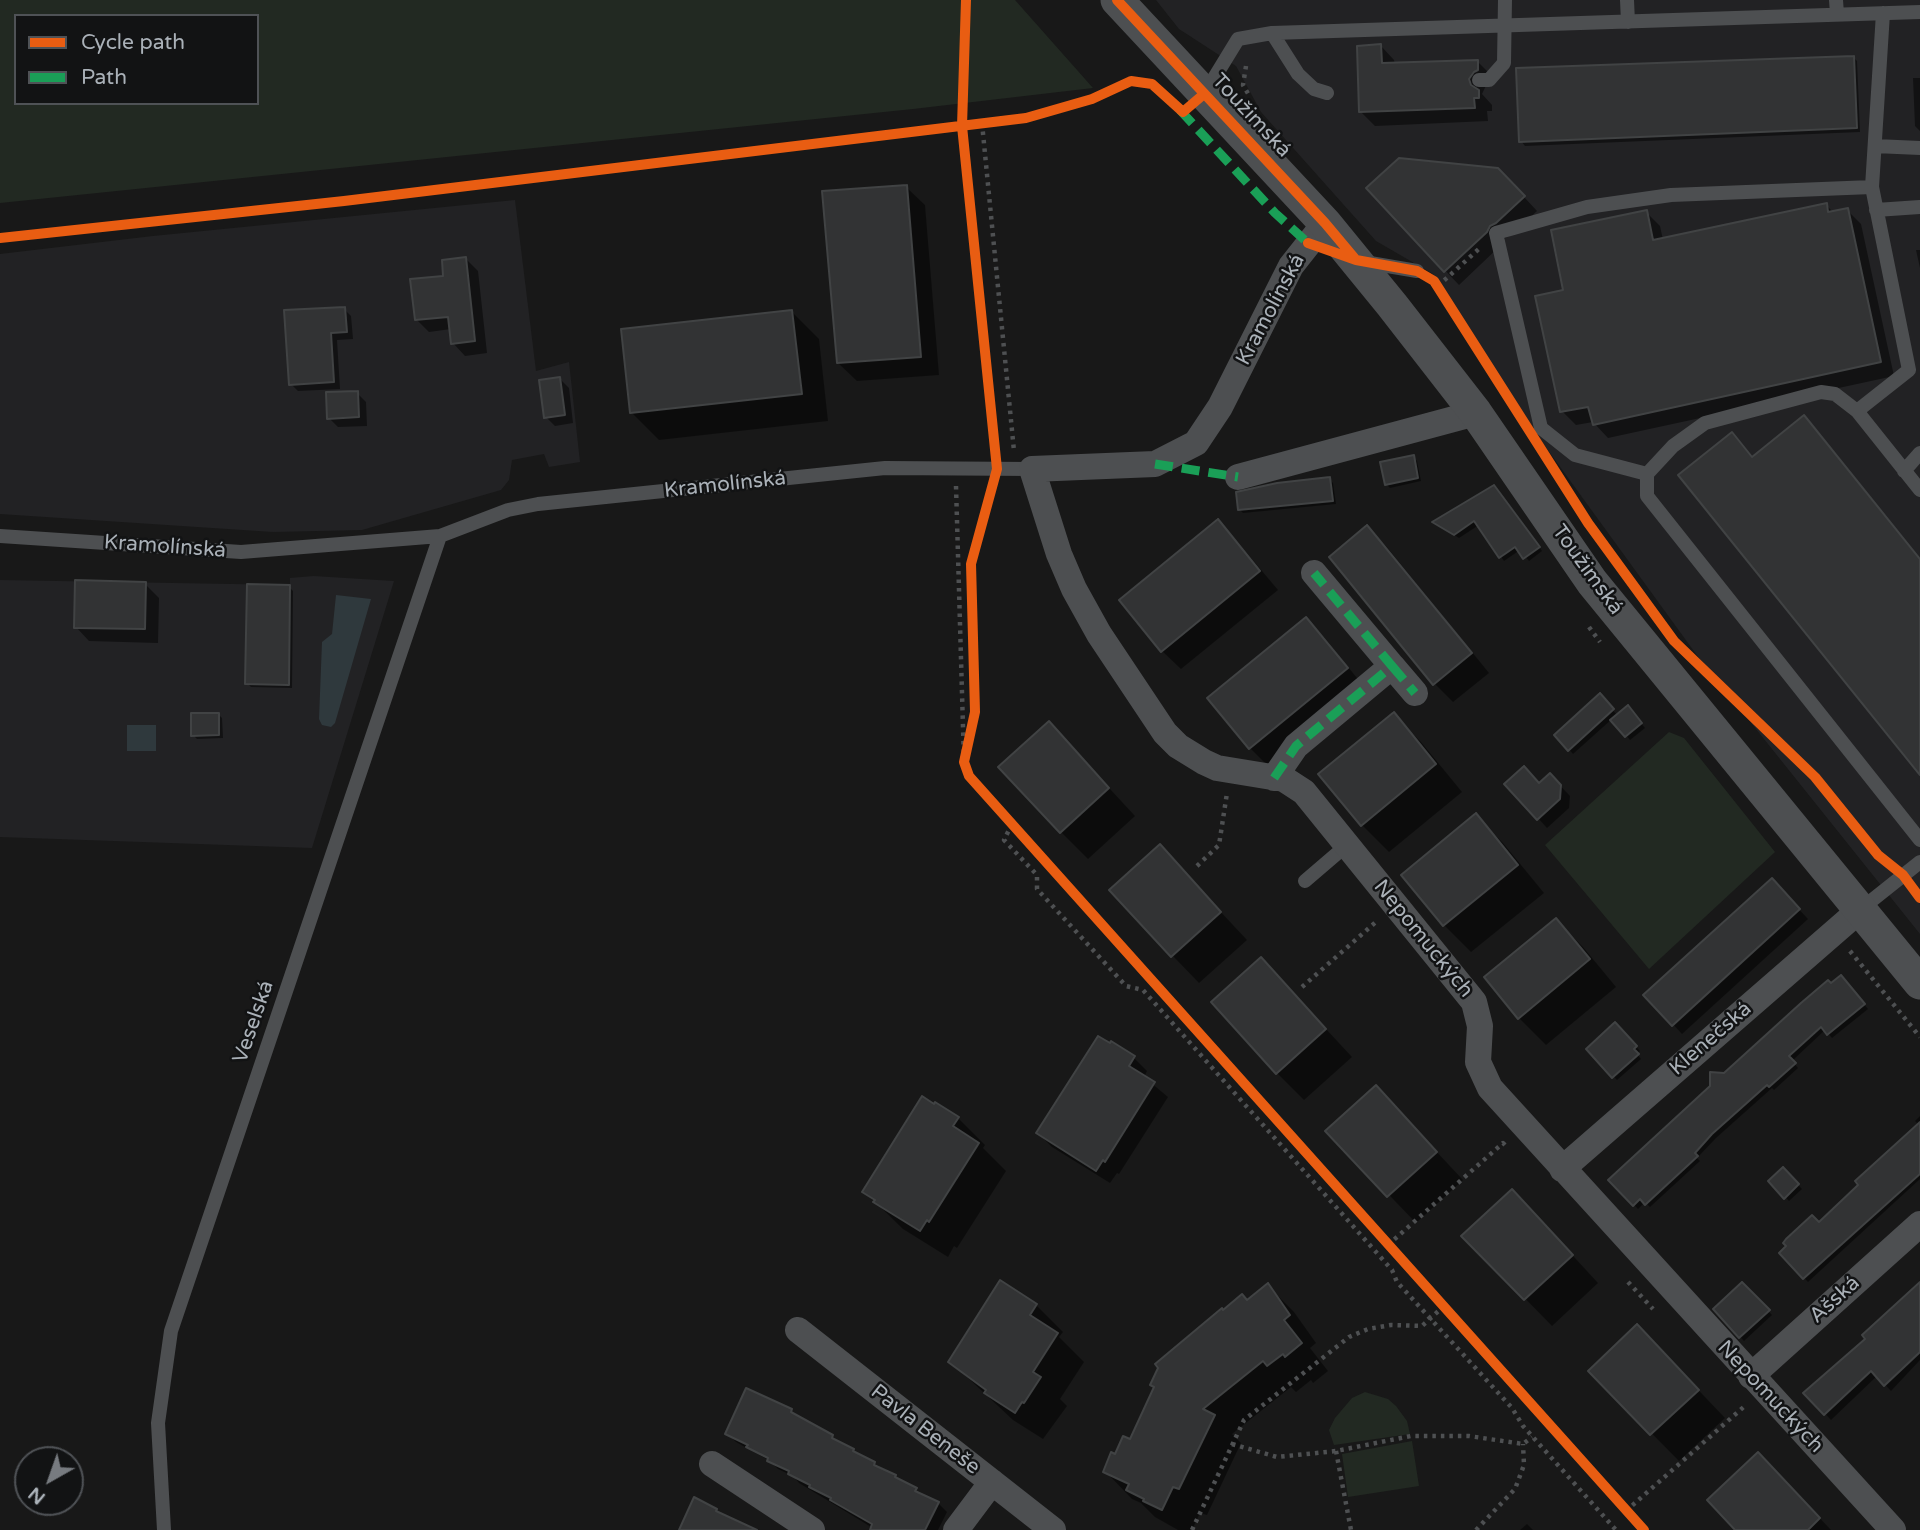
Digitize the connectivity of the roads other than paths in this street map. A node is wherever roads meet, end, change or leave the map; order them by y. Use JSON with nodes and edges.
{"nodes":[{"id":1,"x":1117,"y":0,"type":"edge"},
{"id":2,"x":1505,"y":0,"type":"edge"},
{"id":3,"x":1627,"y":0,"type":"edge"},
{"id":4,"x":1836,"y":7,"type":"edge"},
{"id":5,"x":1920,"y":12,"type":"edge"},
{"id":6,"x":1882,"y":13,"type":"junction"},
{"id":7,"x":1628,"y":22,"type":"junction"},
{"id":8,"x":1506,"y":26,"type":"junction"},
{"id":9,"x":1272,"y":33,"type":"junction"},
{"id":10,"x":1479,"y":80,"type":"dead end"},
{"id":11,"x":1327,"y":93,"type":"dead end"},
{"id":12,"x":1204,"y":94,"type":"junction"},
{"id":13,"x":1875,"y":146,"type":"junction"},
{"id":14,"x":1920,"y":148,"type":"edge"},
{"id":15,"x":1872,"y":187,"type":"junction"},
{"id":16,"x":1920,"y":207,"type":"edge"},
{"id":17,"x":1876,"y":210,"type":"junction"},
{"id":18,"x":1316,"y":233,"type":"junction"},
{"id":19,"x":1356,"y":260,"type":"junction"},
{"id":20,"x":1418,"y":271,"type":"road end"},
{"id":21,"x":1857,"y":411,"type":"junction"},
{"id":22,"x":1476,"y":413,"type":"junction"},
{"id":23,"x":1920,"y":453,"type":"edge"},
{"id":24,"x":1024,"y":469,"type":"junction"},
{"id":25,"x":1904,"y":471,"type":"junction"},
{"id":26,"x":1647,"y":474,"type":"junction"},
{"id":27,"x":1238,"y":477,"type":"dead end"},
{"id":28,"x":1920,"y":490,"type":"edge"},
{"id":29,"x":0,"y":536,"type":"edge"},
{"id":30,"x":440,"y":536,"type":"junction"},
{"id":31,"x":1314,"y":573,"type":"dead end"},
{"id":32,"x":1392,"y":666,"type":"junction"},
{"id":33,"x":1415,"y":692,"type":"dead end"},
{"id":34,"x":1274,"y":778,"type":"junction"},
{"id":35,"x":1920,"y":840,"type":"edge"},
{"id":36,"x":1347,"y":845,"type":"junction"},
{"id":37,"x":1920,"y":862,"type":"edge"},
{"id":38,"x":1305,"y":881,"type":"dead end"},
{"id":39,"x":1861,"y":909,"type":"junction"},
{"id":40,"x":1920,"y":983,"type":"edge"},
{"id":41,"x":1562,"y":1169,"type":"junction"},
{"id":42,"x":1920,"y":1224,"type":"edge"},
{"id":43,"x":798,"y":1330,"type":"dead end"},
{"id":44,"x":1753,"y":1391,"type":"junction"},
{"id":45,"x":712,"y":1464,"type":"dead end"},
{"id":46,"x":992,"y":1482,"type":"junction"},
{"id":47,"x":164,"y":1530,"type":"edge"},
{"id":48,"x":812,"y":1530,"type":"edge"},
{"id":49,"x":956,"y":1530,"type":"edge"},
{"id":50,"x":1053,"y":1530,"type":"edge"},
{"id":51,"x":1893,"y":1530,"type":"edge"}],
"edges":[{"from":1,"to":12,"type":"street","name":"Toužimská"},
{"from":2,"to":8,"type":"lane"},
{"from":3,"to":7,"type":"lane"},
{"from":4,"to":6,"type":"lane"},
{"from":4,"to":7,"type":"lane"},
{"from":5,"to":6,"type":"lane"},
{"from":6,"to":13,"type":"lane"},
{"from":7,"to":8,"type":"lane"},
{"from":8,"to":9,"type":"lane"},
{"from":8,"to":10,"type":"lane"},
{"from":9,"to":11,"type":"lane"},
{"from":9,"to":12,"type":"lane"},
{"from":12,"to":18,"type":"street","name":"Toužimská"},
{"from":13,"to":14,"type":"lane"},
{"from":13,"to":15,"type":"lane"},
{"from":15,"to":17,"type":"lane"},
{"from":15,"to":26,"type":"lane"},
{"from":16,"to":17,"type":"lane"},
{"from":17,"to":21,"type":"lane"},
{"from":18,"to":19,"type":"street","name":"Toužimská"},
{"from":18,"to":24,"type":"street","name":"Kramolínská"},
{"from":19,"to":20,"type":"lane"},
{"from":19,"to":22,"type":"street","name":"Toužimská"},
{"from":21,"to":25,"type":"lane"},
{"from":21,"to":26,"type":"lane"},
{"from":22,"to":27,"type":"street"},
{"from":22,"to":39,"type":"street","name":"Toužimská"},
{"from":23,"to":25,"type":"lane"},
{"from":24,"to":30,"type":"lane","name":"Kramolínská"},
{"from":24,"to":34,"type":"street","name":"Nepomuckých"},
{"from":25,"to":28,"type":"lane"},
{"from":26,"to":35,"type":"lane"},
{"from":29,"to":30,"type":"lane","name":"Kramolínská"},
{"from":30,"to":47,"type":"lane","name":"Veselská"},
{"from":31,"to":32,"type":"street"},
{"from":32,"to":33,"type":"street"},
{"from":32,"to":34,"type":"street"},
{"from":34,"to":36,"type":"street","name":"Nepomuckých"},
{"from":36,"to":38,"type":"lane"},
{"from":36,"to":41,"type":"street","name":"Nepomuckých"},
{"from":37,"to":39,"type":"lane"},
{"from":39,"to":40,"type":"street","name":"Toužimská"},
{"from":39,"to":41,"type":"street","name":"Klenečská"},
{"from":41,"to":44,"type":"street","name":"Nepomuckých"},
{"from":42,"to":44,"type":"street","name":"Ašská"},
{"from":43,"to":46,"type":"street","name":"Pavla Beneše"},
{"from":44,"to":51,"type":"street","name":"Nepomuckých"},
{"from":45,"to":48,"type":"street"},
{"from":46,"to":49,"type":"street"},
{"from":46,"to":50,"type":"street","name":"Pavla Beneše"}]}
